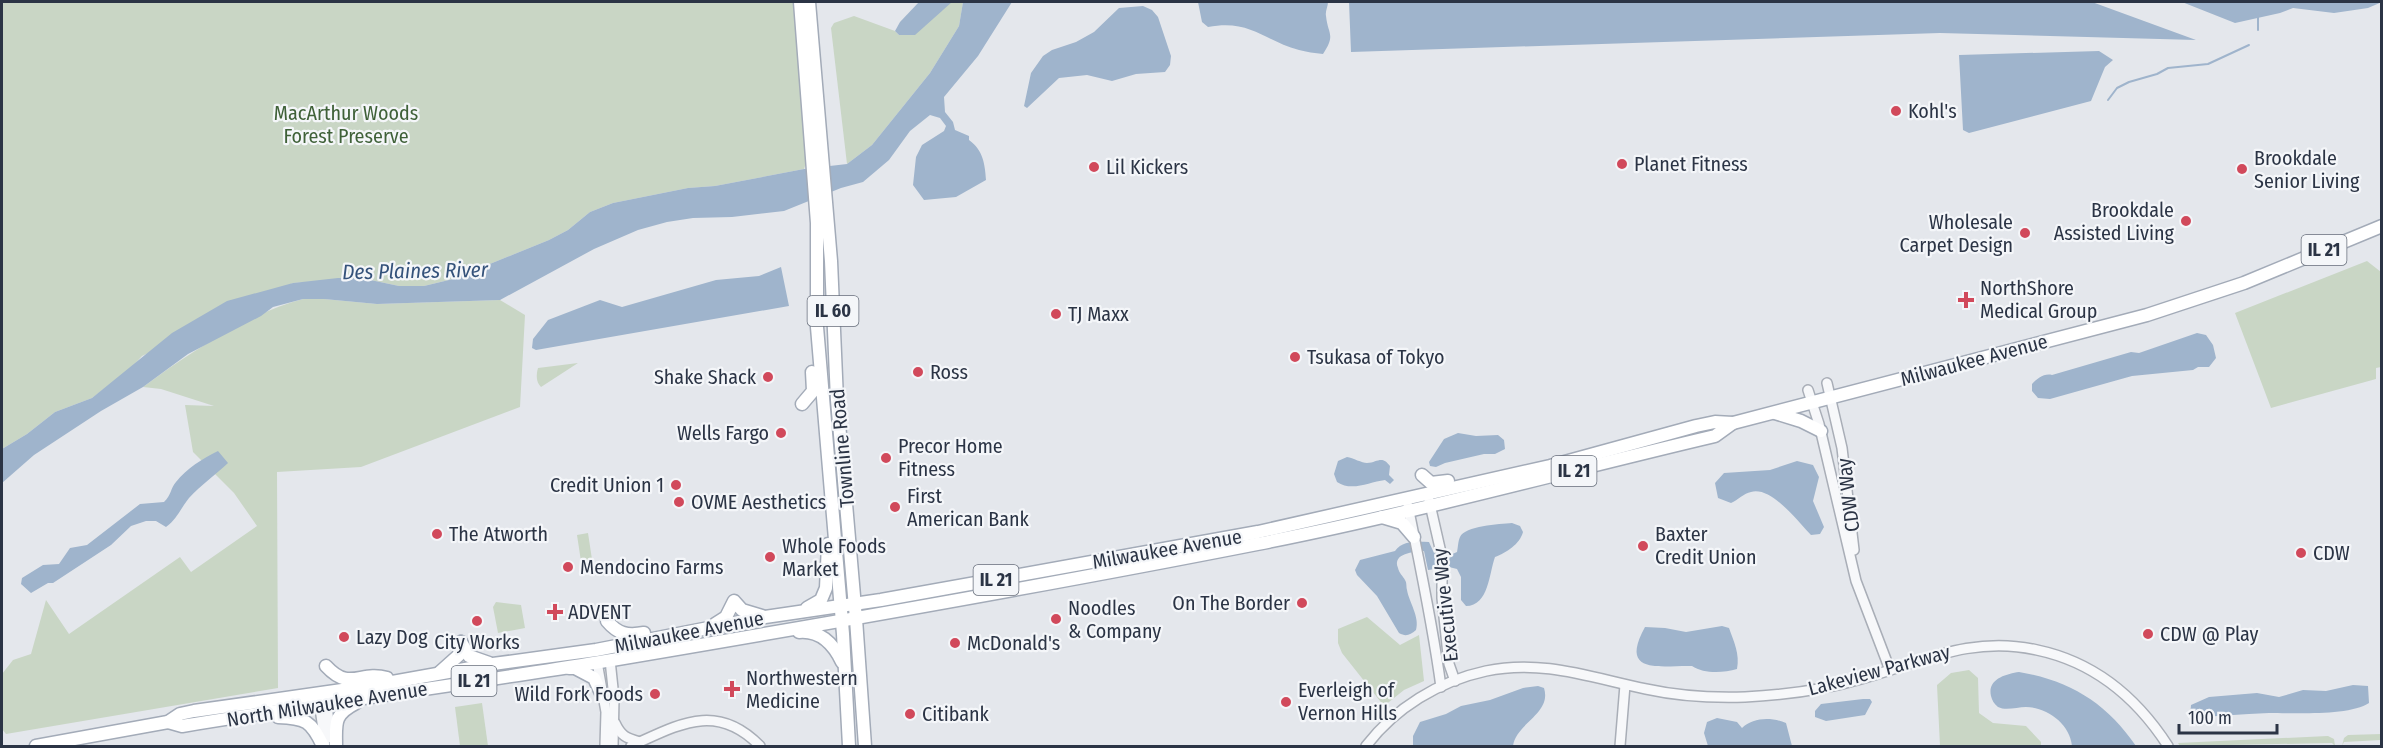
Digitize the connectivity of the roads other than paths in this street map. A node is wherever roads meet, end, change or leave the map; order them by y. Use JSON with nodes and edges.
{"nodes":[{"id":1,"x":800,"y":2,"type":"edge"},
{"id":2,"x":809,"y":2,"type":"edge"},
{"id":3,"x":817,"y":151,"type":"junction"},
{"id":4,"x":822,"y":222,"type":"junction"},
{"id":5,"x":2382,"y":226,"type":"edge"},
{"id":6,"x":816,"y":296,"type":"junction"},
{"id":7,"x":1827,"y":383,"type":"dead end"},
{"id":8,"x":1808,"y":390,"type":"dead end"},
{"id":9,"x":1830,"y":398,"type":"junction"},
{"id":10,"x":1812,"y":403,"type":"junction"},
{"id":11,"x":802,"y":404,"type":"dead end"},
{"id":12,"x":1773,"y":413,"type":"junction"},
{"id":13,"x":824,"y":420,"type":"junction"},
{"id":14,"x":1733,"y":423,"type":"junction"},
{"id":15,"x":1821,"y":431,"type":"junction"},
{"id":16,"x":1530,"y":470,"type":"junction"},
{"id":17,"x":1422,"y":475,"type":"dead end"},
{"id":18,"x":1428,"y":499,"type":"junction"},
{"id":19,"x":1408,"y":504,"type":"junction"},
{"id":20,"x":1378,"y":517,"type":"junction"},
{"id":21,"x":1414,"y":538,"type":"junction"},
{"id":22,"x":853,"y":577,"type":"junction"},
{"id":23,"x":881,"y":600,"type":"junction"},
{"id":24,"x":854,"y":604,"type":"junction"},
{"id":25,"x":840,"y":606,"type":"junction"},
{"id":26,"x":1864,"y":607,"type":"junction"},
{"id":27,"x":801,"y":611,"type":"junction"},
{"id":28,"x":765,"y":617,"type":"junction"},
{"id":29,"x":856,"y":619,"type":"junction"},
{"id":30,"x":607,"y":621,"type":"dead end"},
{"id":31,"x":841,"y":621,"type":"junction"},
{"id":32,"x":709,"y":628,"type":"junction"},
{"id":33,"x":683,"y":634,"type":"junction"},
{"id":34,"x":729,"y":641,"type":"junction"},
{"id":35,"x":597,"y":656,"type":"junction"},
{"id":36,"x":629,"y":656,"type":"joint"},
{"id":37,"x":610,"y":660,"type":"junction"},
{"id":38,"x":493,"y":664,"type":"junction"},
{"id":39,"x":326,"y":666,"type":"dead end"},
{"id":40,"x":555,"y":668,"type":"junction"},
{"id":41,"x":845,"y":668,"type":"junction"},
{"id":42,"x":1890,"y":670,"type":"junction"},
{"id":43,"x":439,"y":672,"type":"junction"},
{"id":44,"x":397,"y":681,"type":"junction"},
{"id":45,"x":1455,"y":681,"type":"junction"},
{"id":46,"x":1625,"y":685,"type":"junction"},
{"id":47,"x":1441,"y":687,"type":"junction"},
{"id":48,"x":321,"y":692,"type":"junction"},
{"id":49,"x":601,"y":693,"type":"junction"},
{"id":50,"x":392,"y":694,"type":"junction"},
{"id":51,"x":323,"y":705,"type":"junction"},
{"id":52,"x":244,"y":717,"type":"junction"},
{"id":53,"x":168,"y":722,"type":"junction"},
{"id":54,"x":615,"y":722,"type":"junction"},
{"id":55,"x":635,"y":744,"type":"edge"},
{"id":56,"x":849,"y":746,"type":"edge"},
{"id":57,"x":36,"y":747,"type":"edge"},
{"id":58,"x":324,"y":747,"type":"edge"},
{"id":59,"x":334,"y":747,"type":"edge"},
{"id":60,"x":604,"y":747,"type":"edge"},
{"id":61,"x":613,"y":747,"type":"edge"},
{"id":62,"x":760,"y":747,"type":"edge"},
{"id":63,"x":865,"y":747,"type":"edge"},
{"id":64,"x":1366,"y":747,"type":"edge"},
{"id":65,"x":1620,"y":747,"type":"edge"},
{"id":66,"x":2168,"y":747,"type":"edge"}],
"edges":[{"from":1,"to":3,"type":"main road","number":"IL 60"},
{"from":2,"to":3,"type":"main road","number":"IL 60"},
{"from":3,"to":4,"type":"main road","name":"Townline Road","number":"IL 60"},
{"from":4,"to":6,"type":"main road","name":"Townline Road","number":"IL 60"},
{"from":4,"to":22,"type":"main road","name":"Townline Road","number":"IL 60"},
{"from":5,"to":9,"type":"main road","name":"Milwaukee Avenue","number":"IL 21"},
{"from":6,"to":11,"type":"main road"},
{"from":6,"to":13,"type":"main road","name":"Townline Road","number":"IL 60"},
{"from":7,"to":9,"type":"street","name":"CDW Way"},
{"from":8,"to":10,"type":"street","name":"CDW Way"},
{"from":9,"to":10,"type":"main road","name":"Milwaukee Avenue","number":"IL 21"},
{"from":9,"to":26,"type":"street","name":"CDW Way"},
{"from":10,"to":12,"type":"main road","name":"Milwaukee Avenue","number":"IL 21"},
{"from":10,"to":15,"type":"street","name":"CDW Way"},
{"from":12,"to":14,"type":"main road","name":"Milwaukee Avenue","number":"IL 21"},
{"from":12,"to":15,"type":"main road"},
{"from":13,"to":25,"type":"main road","name":"Townline Road","number":"IL 60"},
{"from":13,"to":27,"type":"main road"},
{"from":14,"to":16,"type":"main road","name":"Milwaukee Avenue","number":"IL 21"},
{"from":14,"to":18,"type":"main road","name":"Milwaukee Avenue","number":"IL 21"},
{"from":15,"to":26,"type":"street","name":"CDW Way"},
{"from":16,"to":17,"type":"main road"},
{"from":16,"to":18,"type":"main road","name":"Milwaukee Avenue","number":"IL 21"},
{"from":18,"to":19,"type":"main road","name":"Milwaukee Avenue","number":"IL 21"},
{"from":18,"to":45,"type":"street","name":"Executive Way"},
{"from":19,"to":20,"type":"main road","name":"Milwaukee Avenue","number":"IL 21"},
{"from":19,"to":21,"type":"street","name":"Executive Way"},
{"from":19,"to":23,"type":"main road","name":"Milwaukee Avenue","number":"IL 21"},
{"from":20,"to":21,"type":"main road"},
{"from":20,"to":29,"type":"main road","name":"Milwaukee Avenue","number":"IL 21"},
{"from":21,"to":47,"type":"street","name":"Executive Way"},
{"from":22,"to":23,"type":"main road"},
{"from":22,"to":24,"type":"main road","name":"Townline Road","number":"IL 60"},
{"from":23,"to":24,"type":"main road","name":"Milwaukee Avenue","number":"IL 21"},
{"from":24,"to":25,"type":"main road","name":"Milwaukee Avenue","number":"IL 21"},
{"from":24,"to":29,"type":"main road","name":"Townline Road","number":"IL 60"},
{"from":25,"to":27,"type":"main road","name":"Milwaukee Avenue","number":"IL 21"},
{"from":25,"to":31,"type":"main road","name":"Townline Road","number":"IL 60"},
{"from":26,"to":42,"type":"street","name":"CDW Way"},
{"from":27,"to":28,"type":"main road","name":"Milwaukee Avenue","number":"IL 21"},
{"from":28,"to":32,"type":"main road","name":"Milwaukee Avenue","number":"IL 21"},
{"from":28,"to":32,"type":"main road"},
{"from":29,"to":31,"type":"main road","name":"Milwaukee Avenue","number":"IL 21"},
{"from":29,"to":63,"type":"main road","name":"Townline Road","number":"IL 60"},
{"from":30,"to":33,"type":"main road"},
{"from":31,"to":34,"type":"main road","name":"Milwaukee Avenue","number":"IL 21"},
{"from":31,"to":41,"type":"main road","name":"Townline Road","number":"IL 60"},
{"from":32,"to":33,"type":"main road","name":"Milwaukee Avenue","number":"IL 21"},
{"from":33,"to":35,"type":"main road","name":"Milwaukee Avenue","number":"IL 21"},
{"from":34,"to":36,"type":"main road","name":"Milwaukee Avenue","number":"IL 21"},
{"from":34,"to":41,"type":"main road"},
{"from":35,"to":37,"type":"main road","name":"North Milwaukee Avenue","number":"IL 21"},
{"from":35,"to":38,"type":"main road","name":"North Milwaukee Avenue","number":"IL 21"},
{"from":35,"to":40,"type":"main road","name":"North Milwaukee Avenue","number":"IL 21"},
{"from":35,"to":49,"type":"street"},
{"from":36,"to":37,"type":"main road","name":"North Milwaukee Avenue","number":"IL 21"},
{"from":37,"to":54,"type":"street"},
{"from":38,"to":43,"type":"main road","name":"North Milwaukee Avenue","number":"IL 21"},
{"from":38,"to":43,"type":"main road"},
{"from":39,"to":44,"type":"main road"},
{"from":40,"to":49,"type":"main road"},
{"from":40,"to":50,"type":"main road","name":"North Milwaukee Avenue","number":"IL 21"},
{"from":41,"to":56,"type":"main road","name":"Townline Road","number":"IL 60"},
{"from":42,"to":46,"type":"street","name":"Lakeview Parkway"},
{"from":42,"to":66,"type":"street","name":"Lakeview Parkway"},
{"from":43,"to":44,"type":"main road","name":"North Milwaukee Avenue","number":"IL 21"},
{"from":44,"to":48,"type":"main road","name":"North Milwaukee Avenue","number":"IL 21"},
{"from":45,"to":46,"type":"street","name":"Lakeview Parkway"},
{"from":45,"to":47,"type":"street","name":"Lakeview Parkway"},
{"from":46,"to":65,"type":"street"},
{"from":47,"to":64,"type":"street","name":"Lakeview Parkway"},
{"from":48,"to":51,"type":"street"},
{"from":48,"to":53,"type":"main road","name":"North Milwaukee Avenue","number":"IL 21"},
{"from":49,"to":60,"type":"street"},
{"from":50,"to":51,"type":"main road","name":"North Milwaukee Avenue","number":"IL 21"},
{"from":50,"to":59,"type":"main road"},
{"from":51,"to":52,"type":"main road","name":"North Milwaukee Avenue","number":"IL 21"},
{"from":51,"to":58,"type":"street"},
{"from":51,"to":59,"type":"street"},
{"from":52,"to":53,"type":"main road","name":"North Milwaukee Avenue","number":"IL 21"},
{"from":52,"to":58,"type":"main road"},
{"from":53,"to":57,"type":"main road","name":"North Milwaukee Avenue","number":"IL 21"},
{"from":54,"to":55,"type":"street"},
{"from":54,"to":61,"type":"street"},
{"from":55,"to":62,"type":"street"}]}
